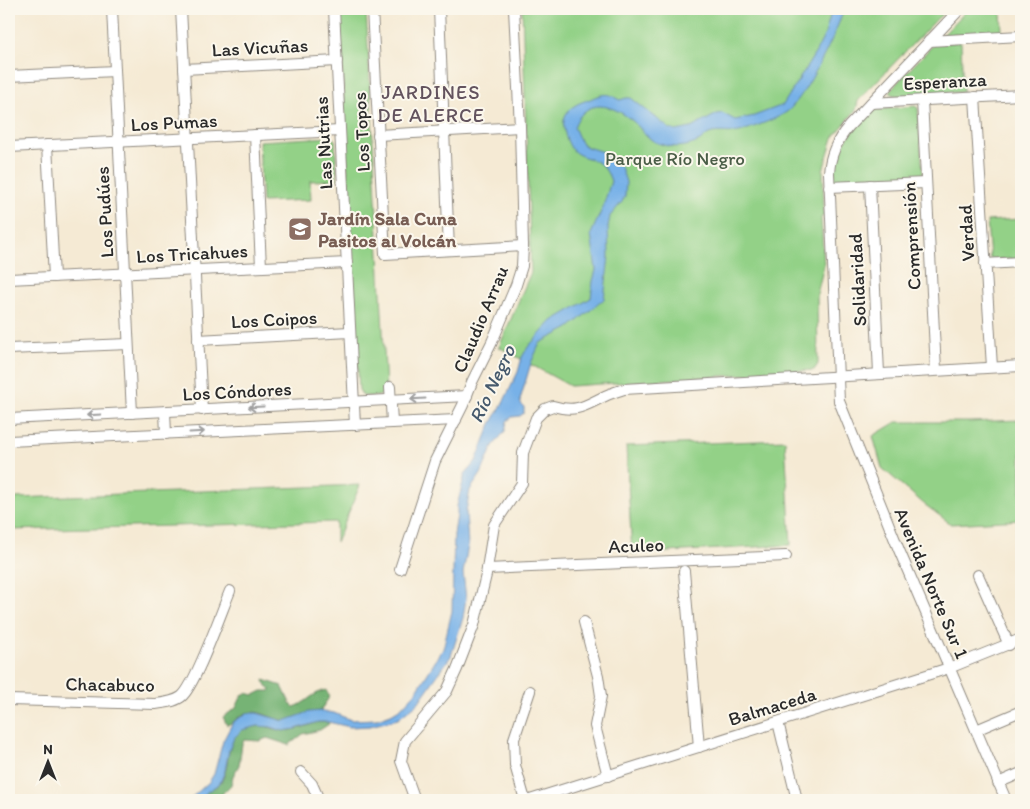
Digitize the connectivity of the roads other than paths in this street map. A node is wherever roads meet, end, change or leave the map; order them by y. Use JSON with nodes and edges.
{"nodes":[{"id":1,"x":112,"y":9,"type":"edge"},
{"id":2,"x":181,"y":9,"type":"edge"},
{"id":3,"x":334,"y":9,"type":"edge"},
{"id":4,"x":372,"y":9,"type":"edge"},
{"id":5,"x":439,"y":9,"type":"edge"},
{"id":6,"x":514,"y":9,"type":"edge"},
{"id":7,"x":960,"y":9,"type":"edge"},
{"id":8,"x":1021,"y":36,"type":"edge"},
{"id":9,"x":930,"y":40,"type":"junction"},
{"id":10,"x":337,"y":61,"type":"junction"},
{"id":11,"x":184,"y":68,"type":"junction"},
{"id":12,"x":115,"y":71,"type":"junction"},
{"id":13,"x":9,"y":76,"type":"edge"},
{"id":14,"x":1021,"y":95,"type":"edge"},
{"id":15,"x":976,"y":97,"type":"junction"},
{"id":16,"x":922,"y":100,"type":"junction"},
{"id":17,"x":871,"y":103,"type":"junction"},
{"id":18,"x":520,"y":127,"type":"junction"},
{"id":19,"x":340,"y":131,"type":"junction"},
{"id":20,"x":444,"y":131,"type":"junction"},
{"id":21,"x":255,"y":135,"type":"junction"},
{"id":22,"x":378,"y":135,"type":"junction"},
{"id":23,"x":188,"y":138,"type":"junction"},
{"id":24,"x":118,"y":142,"type":"junction"},
{"id":25,"x":47,"y":145,"type":"junction"},
{"id":26,"x":9,"y":147,"type":"edge"},
{"id":27,"x":926,"y":182,"type":"junction"},
{"id":28,"x":870,"y":185,"type":"junction"},
{"id":29,"x":829,"y":187,"type":"junction"},
{"id":30,"x":523,"y":246,"type":"junction"},
{"id":31,"x":449,"y":250,"type":"junction"},
{"id":32,"x":1021,"y":262,"type":"edge"},
{"id":33,"x":347,"y":263,"type":"junction"},
{"id":34,"x":985,"y":264,"type":"junction"},
{"id":35,"x":261,"y":267,"type":"junction"},
{"id":36,"x":195,"y":270,"type":"junction"},
{"id":37,"x":125,"y":273,"type":"junction"},
{"id":38,"x":54,"y":277,"type":"junction"},
{"id":39,"x":9,"y":279,"type":"edge"},
{"id":40,"x":350,"y":332,"type":"junction"},
{"id":41,"x":198,"y":340,"type":"junction"},
{"id":42,"x":128,"y":344,"type":"junction"},
{"id":43,"x":9,"y":349,"type":"edge"},
{"id":44,"x":1021,"y":366,"type":"edge"},
{"id":45,"x":992,"y":367,"type":"junction"},
{"id":46,"x":936,"y":370,"type":"junction"},
{"id":47,"x":879,"y":373,"type":"junction"},
{"id":48,"x":838,"y":376,"type":"junction"},
{"id":49,"x":390,"y":387,"type":"dead end"},
{"id":50,"x":467,"y":396,"type":"junction"},
{"id":51,"x":391,"y":400,"type":"junction"},
{"id":52,"x":354,"y":402,"type":"junction"},
{"id":53,"x":202,"y":410,"type":"junction"},
{"id":54,"x":165,"y":412,"type":"junction"},
{"id":55,"x":132,"y":413,"type":"junction"},
{"id":56,"x":9,"y":419,"type":"edge"},
{"id":57,"x":456,"y":420,"type":"junction"},
{"id":58,"x":392,"y":423,"type":"junction"},
{"id":59,"x":355,"y":424,"type":"junction"},
{"id":60,"x":166,"y":434,"type":"junction"},
{"id":61,"x":9,"y":441,"type":"edge"},
{"id":62,"x":786,"y":556,"type":"dead end"},
{"id":63,"x":487,"y":568,"type":"junction"},
{"id":64,"x":400,"y":569,"type":"dead end"},
{"id":65,"x":684,"y":571,"type":"dead end"},
{"id":66,"x":978,"y":575,"type":"dead end"},
{"id":67,"x":230,"y":591,"type":"dead end"},
{"id":68,"x":584,"y":622,"type":"dead end"},
{"id":69,"x":1021,"y":639,"type":"edge"},
{"id":70,"x":1009,"y":645,"type":"junction"},
{"id":71,"x":949,"y":668,"type":"junction"},
{"id":72,"x":530,"y":691,"type":"dead end"},
{"id":73,"x":9,"y":700,"type":"edge"},
{"id":74,"x":1021,"y":711,"type":"edge"},
{"id":75,"x":778,"y":722,"type":"junction"},
{"id":76,"x":976,"y":730,"type":"junction"},
{"id":77,"x":699,"y":747,"type":"junction"},
{"id":78,"x":301,"y":772,"type":"dead end"},
{"id":79,"x":1021,"y":773,"type":"edge"},
{"id":80,"x":608,"y":776,"type":"junction"},
{"id":81,"x":998,"y":783,"type":"junction"},
{"id":82,"x":319,"y":800,"type":"edge"},
{"id":83,"x":415,"y":800,"type":"edge"},
{"id":84,"x":525,"y":800,"type":"edge"},
{"id":85,"x":530,"y":800,"type":"edge"},
{"id":86,"x":797,"y":800,"type":"edge"},
{"id":87,"x":1006,"y":800,"type":"edge"}],
"edges":[{"from":1,"to":12,"type":"street","name":"Los Pudúes"},
{"from":2,"to":11,"type":"street"},
{"from":3,"to":10,"type":"street","name":"Las Nutrias"},
{"from":4,"to":22,"type":"street","name":"Los Topos"},
{"from":5,"to":20,"type":"street"},
{"from":6,"to":18,"type":"street","name":"Claudio Arrau"},
{"from":7,"to":9,"type":"street","name":"Avenida Norte Sur 1"},
{"from":8,"to":9,"type":"street"},
{"from":9,"to":17,"type":"street","name":"Avenida Norte Sur 1"},
{"from":10,"to":11,"type":"street","name":"Las Vicuñas"},
{"from":10,"to":19,"type":"street","name":"Las Nutrias"},
{"from":11,"to":23,"type":"street"},
{"from":12,"to":13,"type":"street"},
{"from":12,"to":24,"type":"street","name":"Los Pudúes"},
{"from":14,"to":15,"type":"street","name":"Esperanza"},
{"from":15,"to":16,"type":"street","name":"Esperanza"},
{"from":15,"to":34,"type":"street","name":"Verdad"},
{"from":16,"to":17,"type":"street","name":"Esperanza"},
{"from":16,"to":27,"type":"street","name":"Comprensión"},
{"from":17,"to":29,"type":"street","name":"Avenida Norte Sur 1"},
{"from":18,"to":20,"type":"street"},
{"from":18,"to":30,"type":"street","name":"Claudio Arrau"},
{"from":19,"to":21,"type":"street","name":"Los Pumas"},
{"from":19,"to":33,"type":"street","name":"Las Nutrias"},
{"from":20,"to":22,"type":"street"},
{"from":20,"to":31,"type":"street"},
{"from":21,"to":23,"type":"street","name":"Los Pumas"},
{"from":21,"to":35,"type":"street"},
{"from":22,"to":31,"type":"street","name":"Los Topos"},
{"from":23,"to":24,"type":"street","name":"Los Pumas"},
{"from":23,"to":36,"type":"street"},
{"from":24,"to":25,"type":"street","name":"Los Pumas"},
{"from":24,"to":37,"type":"street","name":"Los Pudúes"},
{"from":25,"to":26,"type":"street","name":"Los Pumas"},
{"from":25,"to":38,"type":"street"},
{"from":27,"to":28,"type":"street"},
{"from":27,"to":46,"type":"street","name":"Comprensión"},
{"from":28,"to":29,"type":"street"},
{"from":28,"to":47,"type":"street","name":"Solidaridad"},
{"from":29,"to":48,"type":"street","name":"Avenida Norte Sur 1"},
{"from":30,"to":31,"type":"street"},
{"from":30,"to":50,"type":"street","name":"Claudio Arrau"},
{"from":32,"to":34,"type":"street"},
{"from":33,"to":35,"type":"street","name":"Los Tricahues"},
{"from":33,"to":40,"type":"street","name":"Las Nutrias"},
{"from":34,"to":45,"type":"street","name":"Verdad"},
{"from":35,"to":36,"type":"street","name":"Los Tricahues"},
{"from":36,"to":37,"type":"street","name":"Los Tricahues"},
{"from":36,"to":41,"type":"street"},
{"from":37,"to":38,"type":"street","name":"Los Tricahues"},
{"from":37,"to":42,"type":"street","name":"Los Pudúes"},
{"from":38,"to":39,"type":"street","name":"Los Tricahues"},
{"from":40,"to":41,"type":"street","name":"Los Coipos"},
{"from":40,"to":52,"type":"street","name":"Las Nutrias"},
{"from":41,"to":53,"type":"street"},
{"from":42,"to":43,"type":"street"},
{"from":42,"to":55,"type":"street","name":"Los Pudúes"},
{"from":44,"to":45,"type":"street"},
{"from":45,"to":46,"type":"street"},
{"from":46,"to":47,"type":"street"},
{"from":47,"to":48,"type":"street"},
{"from":48,"to":63,"type":"street"},
{"from":48,"to":71,"type":"street","name":"Avenida Norte Sur 1"},
{"from":49,"to":51,"type":"street"},
{"from":50,"to":51,"type":"street","name":"Los Cóndores","one_way":true},
{"from":50,"to":57,"type":"street","name":"Claudio Arrau"},
{"from":51,"to":52,"type":"street","name":"Los Cóndores"},
{"from":51,"to":58,"type":"street"},
{"from":52,"to":53,"type":"street","name":"Los Cóndores","one_way":true},
{"from":52,"to":59,"type":"street","name":"Las Nutrias"},
{"from":53,"to":54,"type":"street","name":"Los Cóndores"},
{"from":54,"to":55,"type":"street","name":"Los Cóndores"},
{"from":54,"to":60,"type":"street"},
{"from":55,"to":56,"type":"street","name":"Los Cóndores","one_way":true},
{"from":57,"to":58,"type":"street","name":"Los Cóndores"},
{"from":57,"to":64,"type":"street","name":"Claudio Arrau"},
{"from":58,"to":59,"type":"street","name":"Los Cóndores"},
{"from":60,"to":59,"type":"street","name":"Los Cóndores","one_way":true},
{"from":60,"to":61,"type":"street","name":"Los Cóndores"},
{"from":62,"to":63,"type":"street","name":"Aculeo"},
{"from":63,"to":83,"type":"street"},
{"from":65,"to":77,"type":"street"},
{"from":66,"to":70,"type":"street"},
{"from":67,"to":73,"type":"street","name":"Chacabuco"},
{"from":68,"to":80,"type":"street"},
{"from":69,"to":70,"type":"street","name":"Balmaceda"},
{"from":70,"to":71,"type":"street","name":"Balmaceda"},
{"from":71,"to":75,"type":"street","name":"Balmaceda"},
{"from":71,"to":76,"type":"street","name":"Avenida Norte Sur 1"},
{"from":72,"to":84,"type":"street"},
{"from":74,"to":76,"type":"street"},
{"from":75,"to":77,"type":"street","name":"Balmaceda"},
{"from":75,"to":86,"type":"street"},
{"from":76,"to":81,"type":"street","name":"Avenida Norte Sur 1"},
{"from":77,"to":80,"type":"street","name":"Balmaceda"},
{"from":78,"to":82,"type":"street"},
{"from":79,"to":81,"type":"street"},
{"from":80,"to":85,"type":"street","name":"Balmaceda"},
{"from":81,"to":87,"type":"street","name":"Avenida Norte Sur 1"}]}
